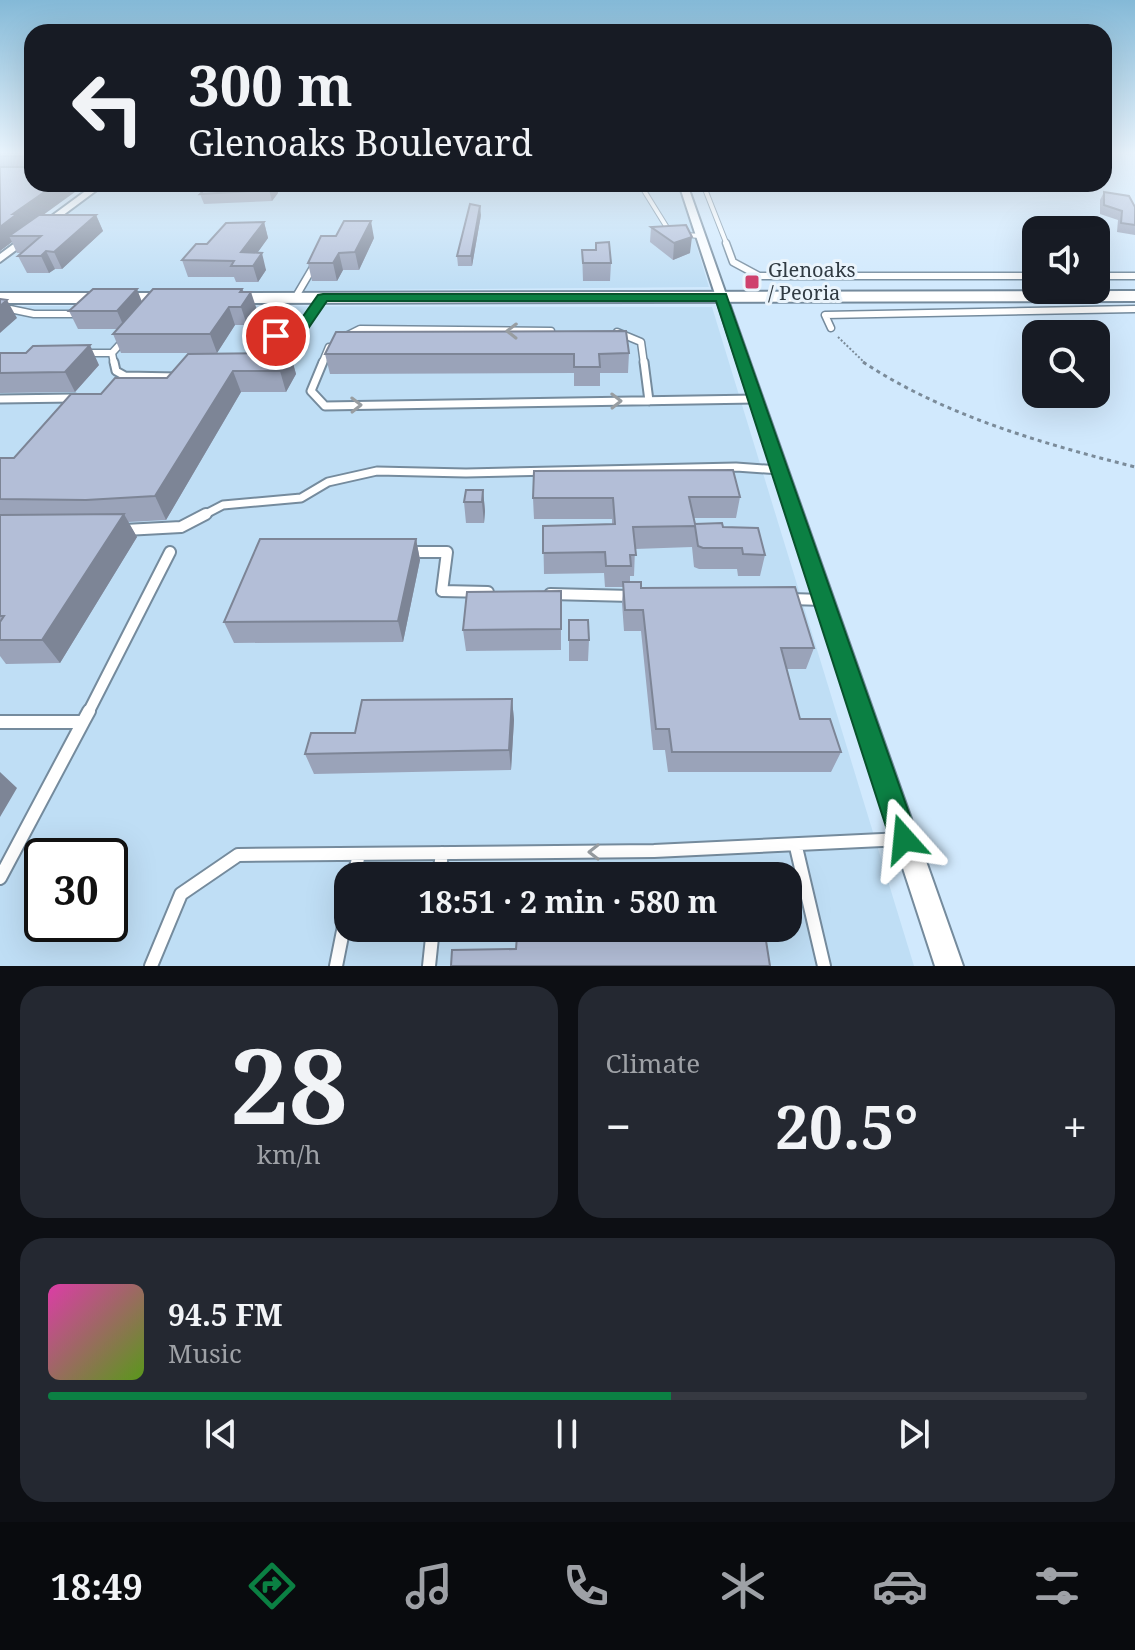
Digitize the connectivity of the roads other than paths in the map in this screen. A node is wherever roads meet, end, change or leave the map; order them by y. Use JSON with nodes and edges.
{"nodes":[{"id":1,"x":82,"y":198,"type":"edge"},
{"id":2,"x":649,"y":198,"type":"edge"},
{"id":3,"x":688,"y":198,"type":"edge"},
{"id":4,"x":708,"y":198,"type":"edge"},
{"id":5,"x":701,"y":236,"type":"junction"},
{"id":6,"x":0,"y":259,"type":"edge"},
{"id":7,"x":317,"y":260,"type":"edge"},
{"id":8,"x":1022,"y":276,"type":"edge"},
{"id":9,"x":1110,"y":276,"type":"edge"},
{"id":10,"x":1135,"y":276,"type":"edge"},
{"id":11,"x":1135,"y":296,"type":"edge"},
{"id":12,"x":323,"y":297,"type":"junction"},
{"id":13,"x":721,"y":297,"type":"junction"},
{"id":14,"x":295,"y":298,"type":"junction"},
{"id":15,"x":11,"y":302,"type":"edge"},
{"id":16,"x":0,"y":309,"type":"edge"},
{"id":17,"x":1135,"y":309,"type":"edge"},
{"id":18,"x":85,"y":314,"type":"edge"},
{"id":19,"x":831,"y":328,"type":"road end"},
{"id":20,"x":131,"y":331,"type":"edge"},
{"id":21,"x":568,"y":331,"type":"edge"},
{"id":22,"x":600,"y":332,"type":"edge"},
{"id":23,"x":256,"y":337,"type":"dead end"},
{"id":24,"x":70,"y":353,"type":"edge"},
{"id":25,"x":112,"y":353,"type":"junction"},
{"id":26,"x":179,"y":377,"type":"edge"},
{"id":27,"x":89,"y":398,"type":"edge"},
{"id":28,"x":0,"y":399,"type":"edge"},
{"id":29,"x":756,"y":399,"type":"junction"},
{"id":30,"x":649,"y":401,"type":"junction"},
{"id":31,"x":780,"y":470,"type":"junction"},
{"id":32,"x":114,"y":530,"type":"edge"},
{"id":33,"x":170,"y":552,"type":"dead end"},
{"id":34,"x":403,"y":552,"type":"edge"},
{"id":35,"x":505,"y":593,"type":"edge"},
{"id":36,"x":537,"y":593,"type":"edge"},
{"id":37,"x":649,"y":596,"type":"edge"},
{"id":38,"x":777,"y":599,"type":"edge"},
{"id":39,"x":825,"y":600,"type":"junction"},
{"id":40,"x":0,"y":722,"type":"edge"},
{"id":41,"x":83,"y":722,"type":"junction"},
{"id":42,"x":904,"y":839,"type":"junction"},
{"id":43,"x":796,"y":847,"type":"junction"},
{"id":44,"x":442,"y":853,"type":"junction"},
{"id":45,"x":359,"y":854,"type":"junction"},
{"id":46,"x":357,"y":862,"type":"edge"},
{"id":47,"x":441,"y":862,"type":"edge"},
{"id":48,"x":0,"y":878,"type":"edge"},
{"id":49,"x":341,"y":942,"type":"edge"},
{"id":50,"x":432,"y":942,"type":"edge"},
{"id":51,"x":151,"y":966,"type":"edge"},
{"id":52,"x":336,"y":966,"type":"edge"},
{"id":53,"x":429,"y":966,"type":"edge"},
{"id":54,"x":824,"y":966,"type":"edge"},
{"id":55,"x":949,"y":966,"type":"edge"}],
"edges":[{"from":1,"to":6,"type":"street"},
{"from":2,"to":5,"type":"lane"},
{"from":3,"to":5,"type":"street"},
{"from":4,"to":8,"type":"lane"},
{"from":5,"to":13,"type":"street"},
{"from":7,"to":14,"type":"lane"},
{"from":9,"to":10,"type":"lane"},
{"from":11,"to":13,"type":"main road"},
{"from":12,"to":13,"type":"main road"},
{"from":12,"to":14,"type":"main road"},
{"from":12,"to":23,"type":"lane"},
{"from":13,"to":29,"type":"street"},
{"from":14,"to":15,"type":"main road"},
{"from":15,"to":16,"type":"lane"},
{"from":15,"to":18,"type":"lane"},
{"from":17,"to":19,"type":"lane"},
{"from":20,"to":25,"type":"lane"},
{"from":21,"to":30,"type":"lane","one_way":true},
{"from":22,"to":30,"type":"lane"},
{"from":24,"to":25,"type":"lane"},
{"from":25,"to":26,"type":"lane"},
{"from":27,"to":28,"type":"lane"},
{"from":29,"to":30,"type":"lane"},
{"from":29,"to":31,"type":"street"},
{"from":31,"to":32,"type":"lane"},
{"from":31,"to":39,"type":"street"},
{"from":33,"to":41,"type":"lane"},
{"from":34,"to":35,"type":"lane"},
{"from":36,"to":37,"type":"lane"},
{"from":38,"to":39,"type":"lane"},
{"from":39,"to":42,"type":"street"},
{"from":40,"to":41,"type":"lane"},
{"from":41,"to":48,"type":"lane"},
{"from":42,"to":43,"type":"lane"},
{"from":42,"to":55,"type":"street"},
{"from":43,"to":44,"type":"lane","one_way":true},
{"from":43,"to":54,"type":"lane"},
{"from":44,"to":45,"type":"lane"},
{"from":44,"to":47,"type":"lane"},
{"from":45,"to":46,"type":"lane"},
{"from":45,"to":51,"type":"lane"},
{"from":49,"to":52,"type":"lane"},
{"from":50,"to":53,"type":"lane"}]}
